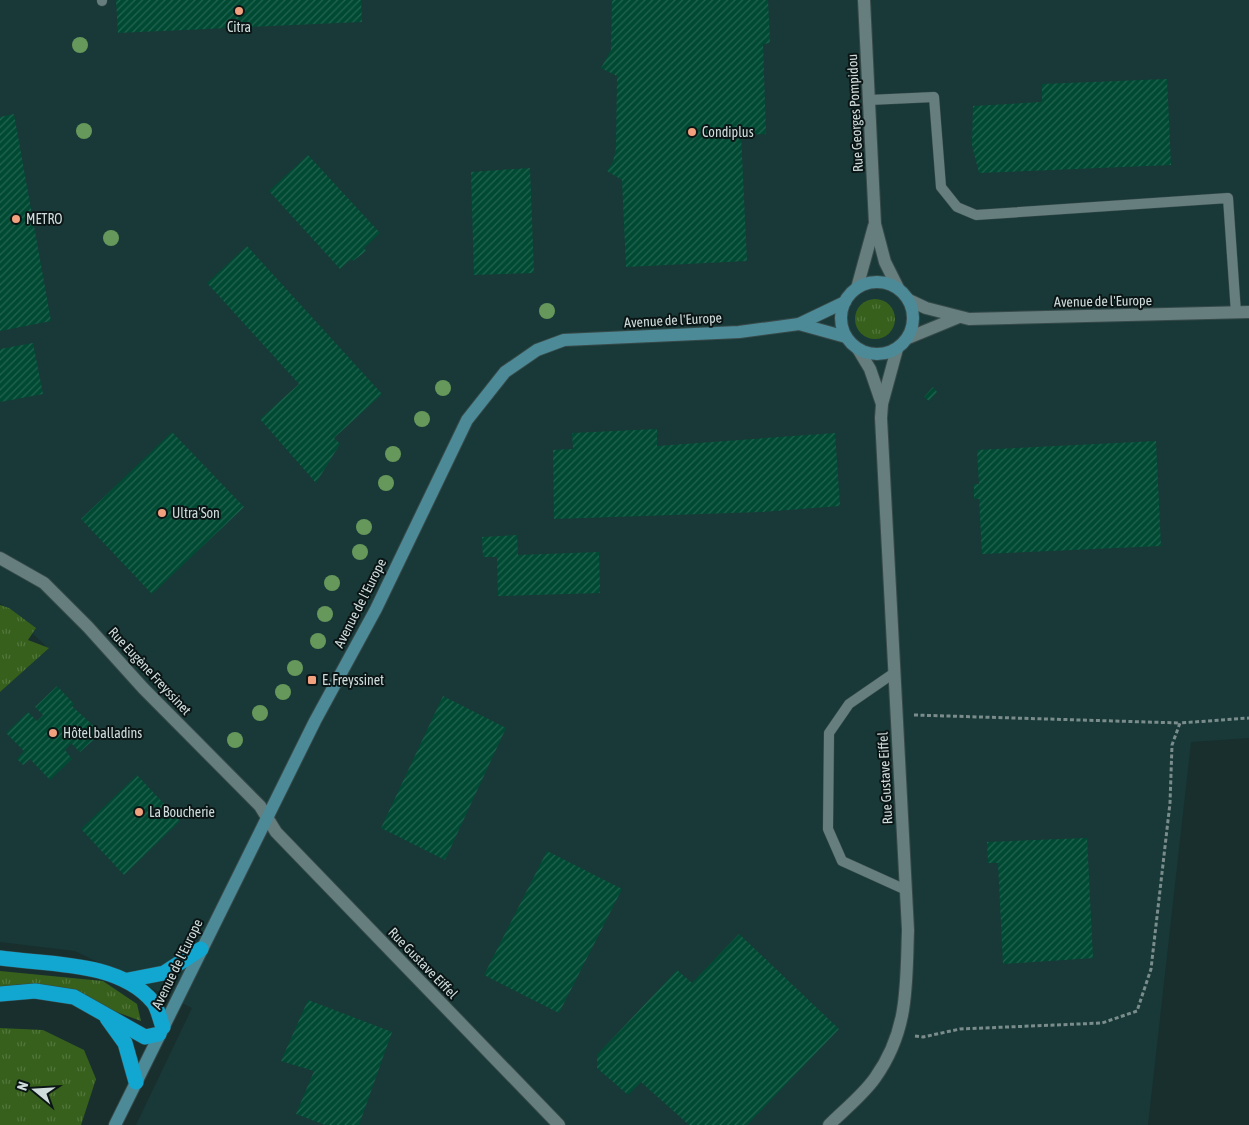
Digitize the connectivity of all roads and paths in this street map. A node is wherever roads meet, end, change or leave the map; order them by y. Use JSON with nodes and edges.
{"nodes":[{"id":1,"x":864,"y":0,"type":"edge"},
{"id":2,"x":869,"y":100,"type":"junction"},
{"id":3,"x":875,"y":224,"type":"junction"},
{"id":4,"x":857,"y":288,"type":"junction"},
{"id":5,"x":898,"y":288,"type":"junction"},
{"id":6,"x":909,"y":300,"type":"junction"},
{"id":7,"x":845,"y":302,"type":"junction"},
{"id":8,"x":1243,"y":313,"type":"edge"},
{"id":9,"x":959,"y":317,"type":"junction"},
{"id":10,"x":799,"y":324,"type":"junction"},
{"id":11,"x":846,"y":337,"type":"junction"},
{"id":12,"x":908,"y":338,"type":"junction"},
{"id":13,"x":897,"y":349,"type":"junction"},
{"id":14,"x":858,"y":350,"type":"junction"},
{"id":15,"x":882,"y":404,"type":"junction"},
{"id":16,"x":0,"y":558,"type":"edge"},
{"id":17,"x":894,"y":673,"type":"junction"},
{"id":18,"x":896,"y":714,"type":"junction"},
{"id":19,"x":1249,"y":718,"type":"edge"},
{"id":20,"x":1180,"y":723,"type":"junction"},
{"id":21,"x":268,"y":819,"type":"junction"},
{"id":22,"x":906,"y":890,"type":"junction"},
{"id":23,"x":201,"y":949,"type":"junction"},
{"id":24,"x":0,"y":958,"type":"edge"},
{"id":25,"x":128,"y":980,"type":"junction"},
{"id":26,"x":0,"y":994,"type":"edge"},
{"id":27,"x":105,"y":1015,"type":"junction"},
{"id":28,"x":161,"y":1031,"type":"junction"},
{"id":29,"x":897,"y":1033,"type":"junction"},
{"id":30,"x":136,"y":1082,"type":"junction"},
{"id":31,"x":115,"y":1125,"type":"edge"},
{"id":32,"x":559,"y":1125,"type":"edge"},
{"id":33,"x":829,"y":1125,"type":"edge"}],
"edges":[{"from":1,"to":2,"type":"street","name":"Rue Georges Pompidou"},
{"from":2,"to":3,"type":"street","name":"Rue Georges Pompidou"},
{"from":2,"to":8,"type":"lane"},
{"from":3,"to":4,"type":"street"},
{"from":3,"to":5,"type":"street"},
{"from":4,"to":5,"type":"street"},
{"from":4,"to":7,"type":"street"},
{"from":5,"to":6,"type":"street"},
{"from":6,"to":9,"type":"street"},
{"from":6,"to":12,"type":"street"},
{"from":7,"to":10,"type":"street","name":"Avenue de l'Europe"},
{"from":7,"to":11,"type":"street"},
{"from":8,"to":9,"type":"street","name":"Avenue de l'Europe"},
{"from":9,"to":12,"type":"street"},
{"from":10,"to":11,"type":"street","name":"Avenue de l'Europe"},
{"from":10,"to":21,"type":"street","name":"Avenue de l'Europe"},
{"from":11,"to":14,"type":"street"},
{"from":12,"to":13,"type":"street"},
{"from":13,"to":14,"type":"street"},
{"from":13,"to":15,"type":"street"},
{"from":14,"to":15,"type":"street"},
{"from":15,"to":17,"type":"street","name":"Rue Gustave Eiffel"},
{"from":16,"to":21,"type":"street","name":"Rue Eugène Freyssinet"},
{"from":17,"to":18,"type":"street","name":"Rue Gustave Eiffel"},
{"from":17,"to":22,"type":"lane"},
{"from":18,"to":20,"type":"path"},
{"from":18,"to":22,"type":"street","name":"Rue Gustave Eiffel"},
{"from":19,"to":20,"type":"path"},
{"from":20,"to":29,"type":"path"},
{"from":21,"to":23,"type":"street","name":"Avenue de l'Europe"},
{"from":21,"to":32,"type":"street","name":"Rue Gustave Eiffel"},
{"from":22,"to":29,"type":"street","name":"Rue Gustave Eiffel"},
{"from":23,"to":25,"type":"highway"},
{"from":23,"to":28,"type":"street","name":"Avenue de l'Europe"},
{"from":24,"to":25,"type":"highway"},
{"from":25,"to":28,"type":"highway"},
{"from":26,"to":27,"type":"highway"},
{"from":27,"to":28,"type":"highway"},
{"from":27,"to":30,"type":"highway"},
{"from":28,"to":30,"type":"street","name":"Avenue de l'Europe"},
{"from":29,"to":33,"type":"street","name":"Rue Gustave Eiffel"},
{"from":30,"to":31,"type":"street","name":"Avenue de l'Europe"}]}
